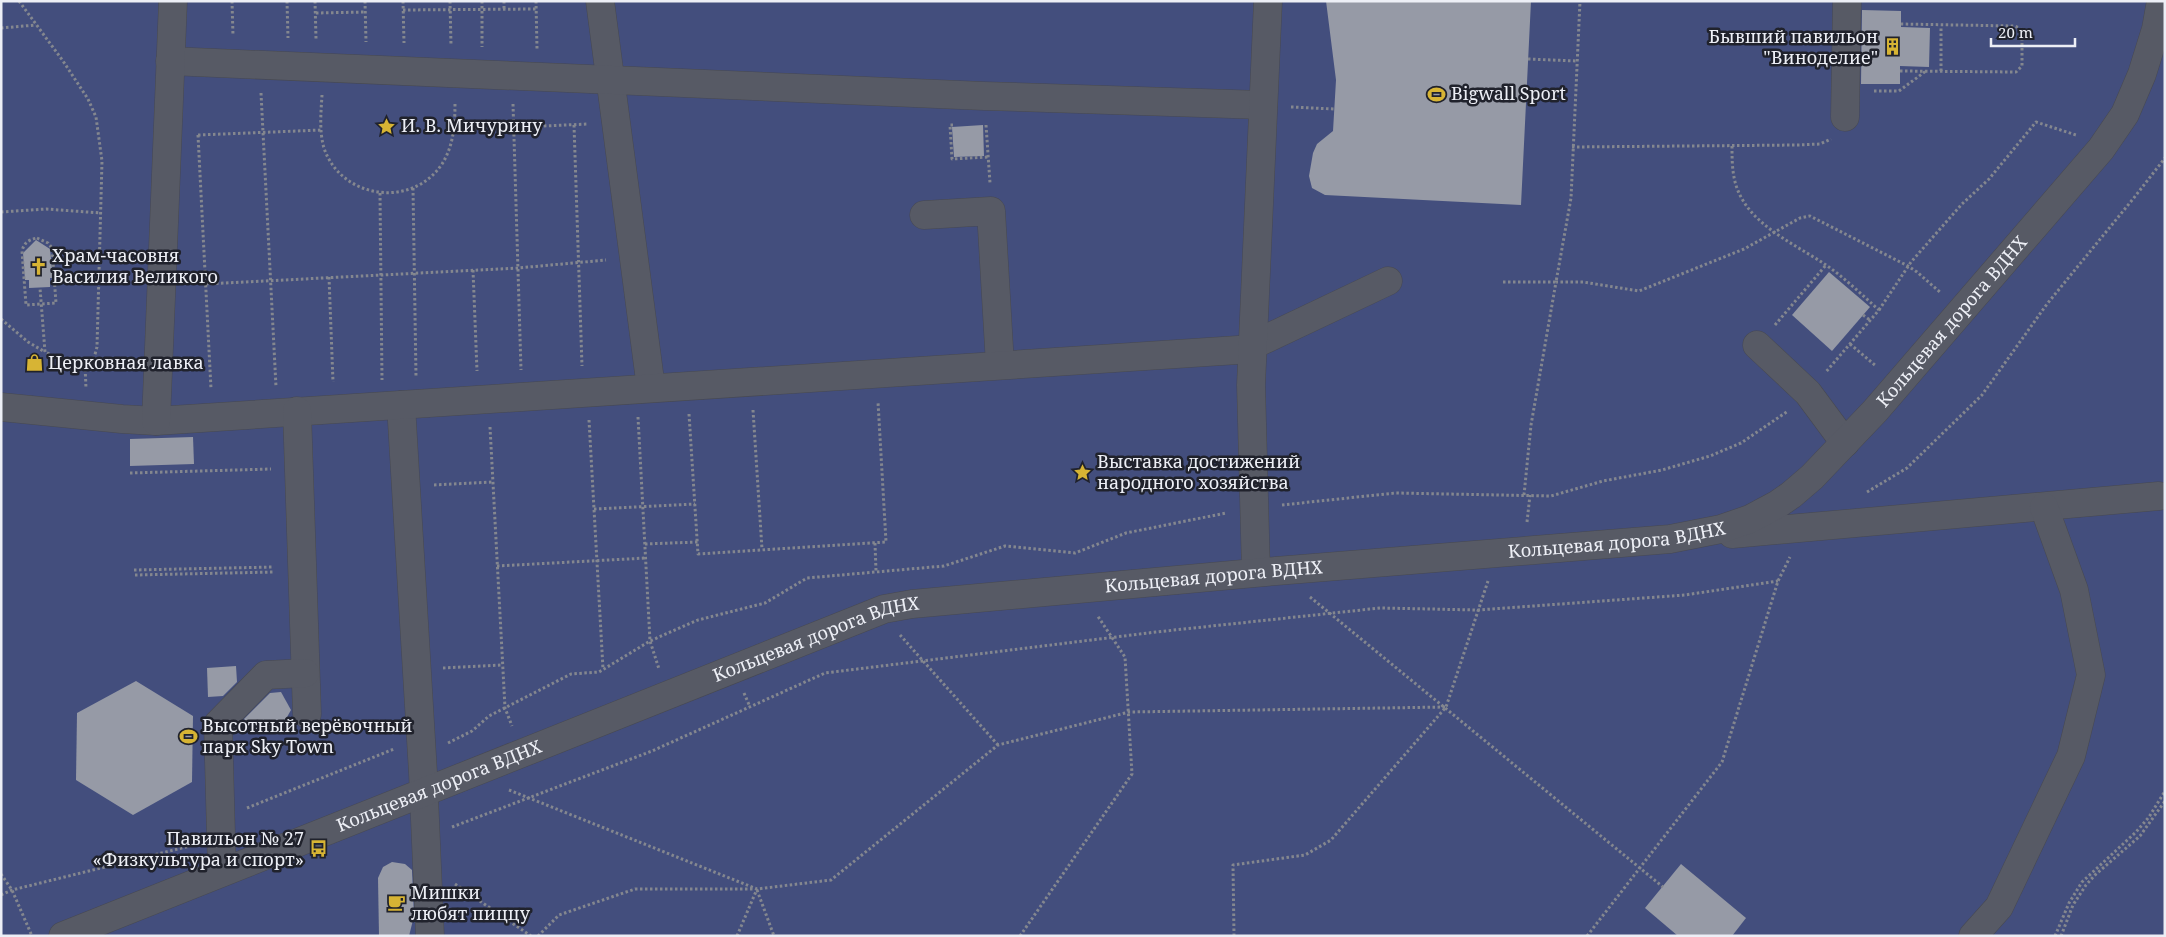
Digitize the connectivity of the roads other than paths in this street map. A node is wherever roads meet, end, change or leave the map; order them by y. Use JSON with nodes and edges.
{"nodes":[{"id":1,"x":173,"y":1,"type":"edge"},
{"id":2,"x":600,"y":1,"type":"edge"},
{"id":3,"x":1268,"y":1,"type":"edge"},
{"id":4,"x":1847,"y":1,"type":"edge"},
{"id":5,"x":2160,"y":1,"type":"edge"},
{"id":6,"x":170,"y":61,"type":"junction"},
{"id":7,"x":610,"y":80,"type":"junction"},
{"id":8,"x":1845,"y":103,"type":"road end"},
{"id":9,"x":1263,"y":105,"type":"junction"},
{"id":10,"x":924,"y":215,"type":"dead end"},
{"id":11,"x":1388,"y":281,"type":"dead end"},
{"id":12,"x":1757,"y":345,"type":"road end"},
{"id":13,"x":1253,"y":347,"type":"junction"},
{"id":14,"x":1000,"y":365,"type":"junction"},
{"id":15,"x":644,"y":389,"type":"junction"},
{"id":16,"x":400,"y":405,"type":"junction"},
{"id":17,"x":1,"y":407,"type":"edge"},
{"id":18,"x":287,"y":412,"type":"junction"},
{"id":19,"x":156,"y":421,"type":"junction"},
{"id":20,"x":1845,"y":443,"type":"junction"},
{"id":21,"x":2160,"y":496,"type":"dead end"},
{"id":22,"x":2044,"y":507,"type":"junction"},
{"id":23,"x":1670,"y":539,"type":"junction"},
{"id":24,"x":1256,"y":572,"type":"junction"},
{"id":25,"x":305,"y":672,"type":"junction"},
{"id":26,"x":307,"y":714,"type":"dead end"},
{"id":27,"x":424,"y":792,"type":"junction"},
{"id":28,"x":222,"y":872,"type":"junction"},
{"id":29,"x":63,"y":936,"type":"edge"},
{"id":30,"x":430,"y":936,"type":"edge"},
{"id":31,"x":1973,"y":936,"type":"edge"}],
"edges":[{"from":1,"to":6,"type":"street"},
{"from":2,"to":7,"type":"street"},
{"from":3,"to":9,"type":"street"},
{"from":4,"to":8,"type":"street"},
{"from":5,"to":20,"type":"street","name":"Кольцевая дорога ВДНХ"},
{"from":6,"to":7,"type":"street"},
{"from":6,"to":19,"type":"street"},
{"from":7,"to":9,"type":"street"},
{"from":7,"to":15,"type":"street"},
{"from":9,"to":13,"type":"street"},
{"from":10,"to":14,"type":"street"},
{"from":11,"to":13,"type":"street"},
{"from":12,"to":20,"type":"street"},
{"from":13,"to":14,"type":"street"},
{"from":13,"to":24,"type":"street"},
{"from":14,"to":15,"type":"street"},
{"from":15,"to":16,"type":"street"},
{"from":16,"to":18,"type":"street"},
{"from":16,"to":27,"type":"street"},
{"from":17,"to":19,"type":"street"},
{"from":18,"to":19,"type":"street"},
{"from":18,"to":25,"type":"street"},
{"from":20,"to":23,"type":"street","name":"Кольцевая дорога ВДНХ"},
{"from":21,"to":22,"type":"street"},
{"from":22,"to":23,"type":"street"},
{"from":22,"to":31,"type":"street"},
{"from":23,"to":24,"type":"street","name":"Кольцевая дорога ВДНХ"},
{"from":24,"to":27,"type":"street","name":"Кольцевая дорога ВДНХ"},
{"from":25,"to":26,"type":"street"},
{"from":25,"to":28,"type":"street"},
{"from":27,"to":28,"type":"street","name":"Кольцевая дорога ВДНХ"},
{"from":27,"to":30,"type":"street"},
{"from":28,"to":29,"type":"street","name":"Кольцевая дорога ВДНХ"}]}
